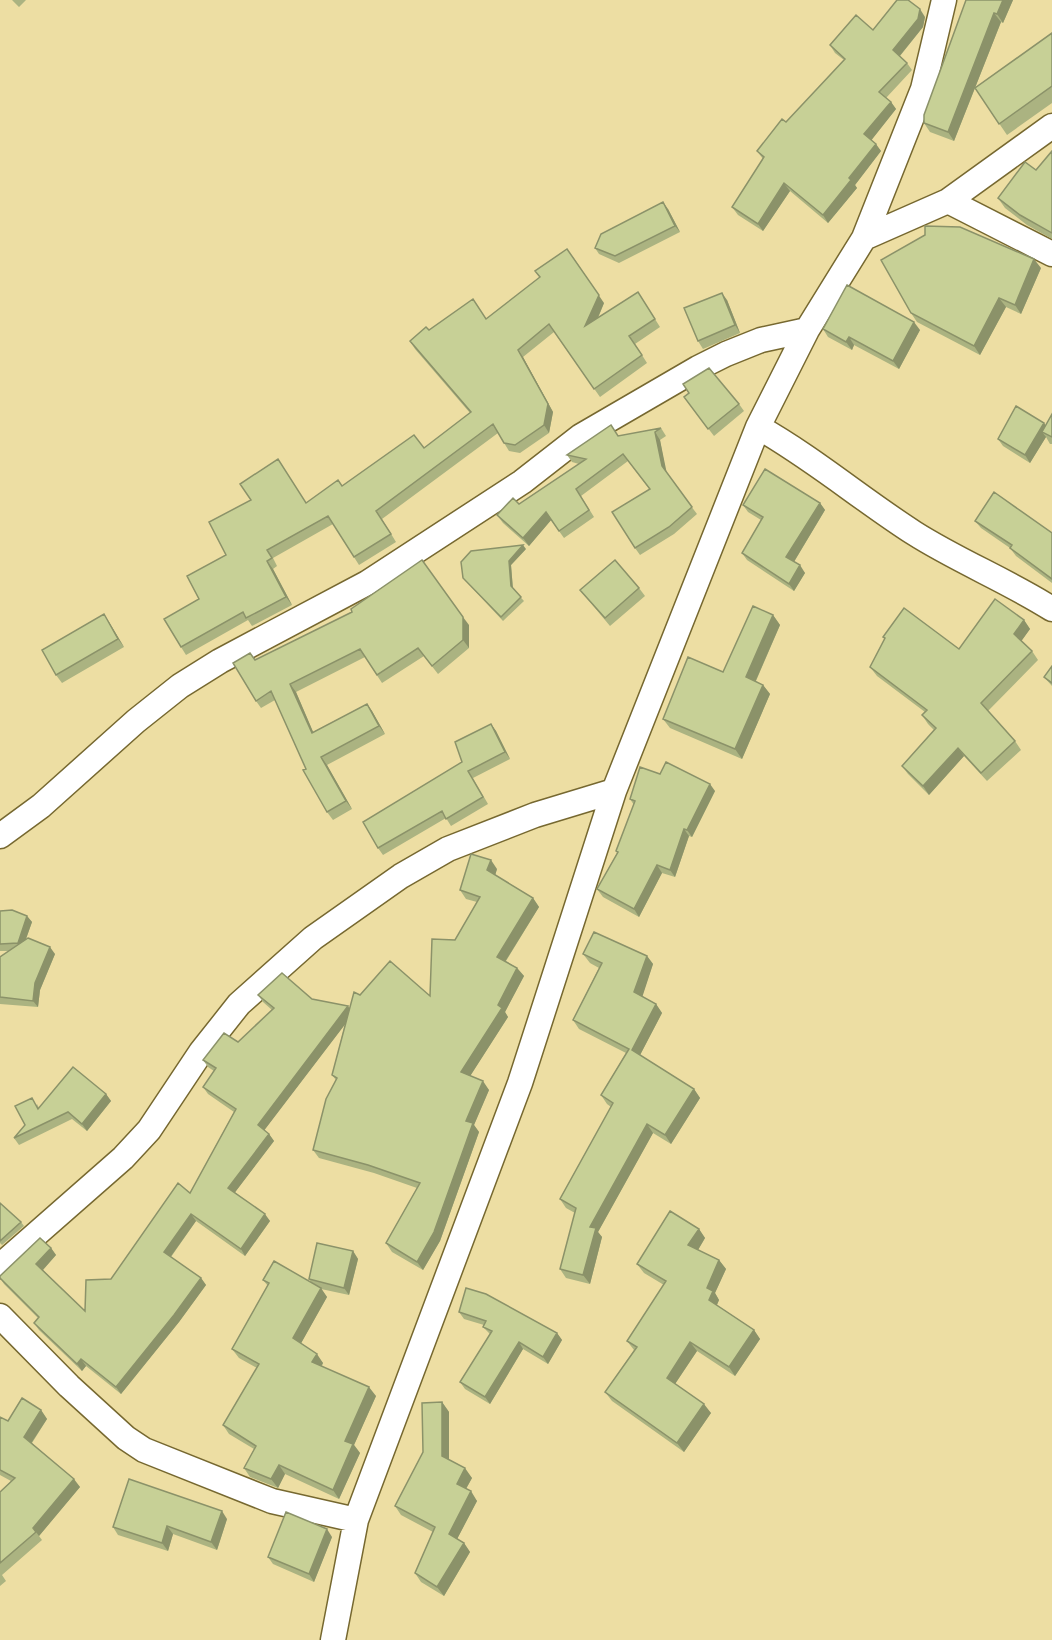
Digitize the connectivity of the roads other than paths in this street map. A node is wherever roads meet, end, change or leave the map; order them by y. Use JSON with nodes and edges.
{"nodes":[{"id":1,"x":944,"y":0,"type":"edge"},
{"id":2,"x":1052,"y":126,"type":"edge"},
{"id":3,"x":948,"y":201,"type":"junction"},
{"id":4,"x":864,"y":238,"type":"junction"},
{"id":5,"x":1052,"y":254,"type":"edge"},
{"id":6,"x":807,"y":330,"type":"junction"},
{"id":7,"x":758,"y":427,"type":"junction"},
{"id":8,"x":1052,"y":609,"type":"edge"},
{"id":9,"x":614,"y":791,"type":"junction"},
{"id":10,"x":0,"y":836,"type":"edge"},
{"id":11,"x":0,"y":1266,"type":"edge"},
{"id":12,"x":0,"y":1316,"type":"edge"},
{"id":13,"x":356,"y":1520,"type":"junction"},
{"id":14,"x":333,"y":1640,"type":"edge"}],
"edges":[{"from":1,"to":4,"type":"street"},
{"from":2,"to":3,"type":"street"},
{"from":3,"to":4,"type":"street"},
{"from":3,"to":5,"type":"street"},
{"from":4,"to":6,"type":"street"},
{"from":6,"to":7,"type":"street"},
{"from":6,"to":10,"type":"street"},
{"from":7,"to":8,"type":"street"},
{"from":7,"to":9,"type":"street"},
{"from":9,"to":11,"type":"street"},
{"from":9,"to":13,"type":"street"},
{"from":12,"to":13,"type":"street"},
{"from":13,"to":14,"type":"street"}]}
